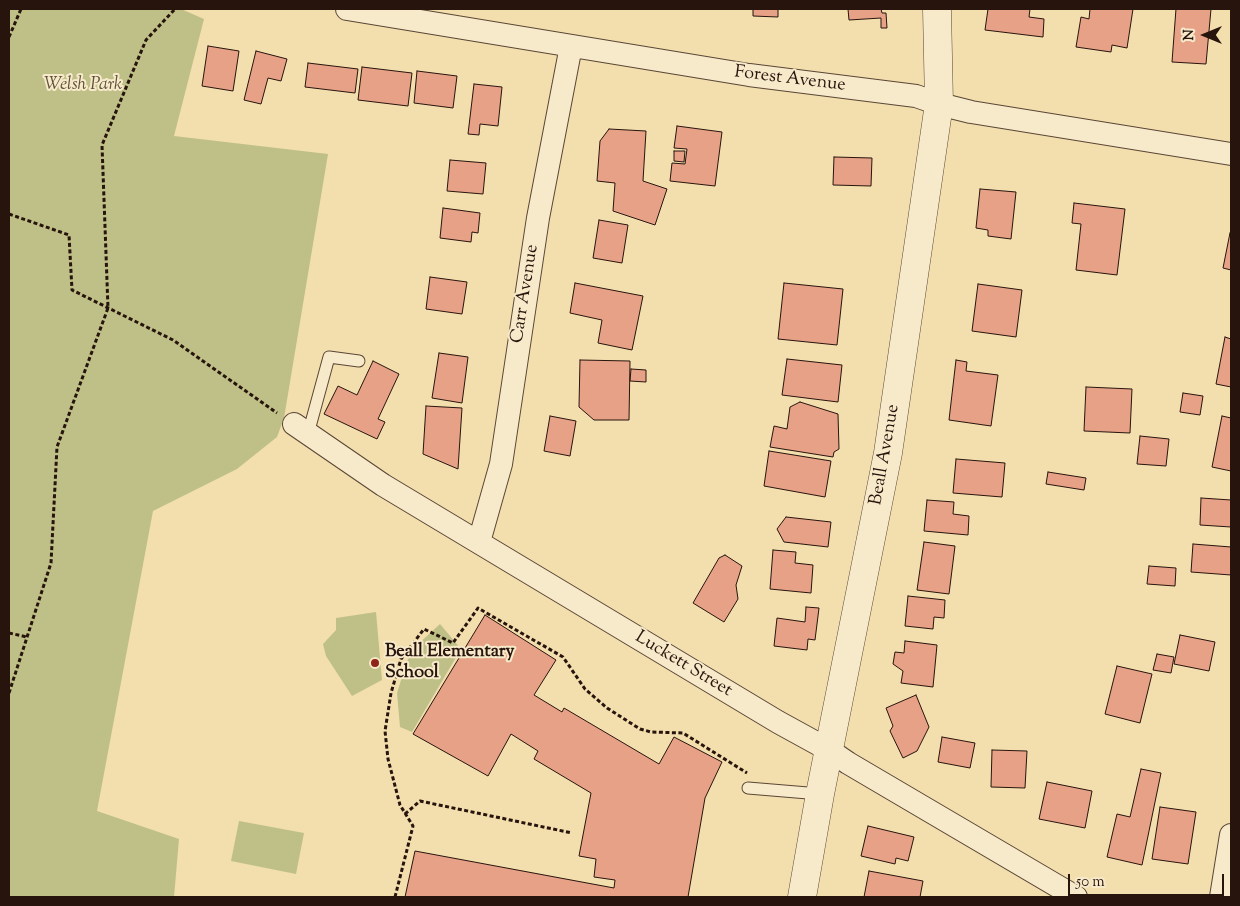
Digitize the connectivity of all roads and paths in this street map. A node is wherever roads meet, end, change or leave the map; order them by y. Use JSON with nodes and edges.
{"nodes":[{"id":1,"x":21,"y":9,"type":"edge"},
{"id":2,"x":175,"y":9,"type":"edge"},
{"id":3,"x":347,"y":9,"type":"edge"},
{"id":4,"x":937,"y":9,"type":"edge"},
{"id":5,"x":9,"y":37,"type":"edge"},
{"id":6,"x":571,"y":46,"type":"junction"},
{"id":7,"x":939,"y":104,"type":"junction"},
{"id":8,"x":1231,"y":154,"type":"edge"},
{"id":9,"x":9,"y":214,"type":"edge"},
{"id":10,"x":108,"y":308,"type":"junction"},
{"id":11,"x":359,"y":361,"type":"dead end"},
{"id":12,"x":301,"y":429,"type":"junction"},
{"id":13,"x":479,"y":542,"type":"junction"},
{"id":14,"x":9,"y":632,"type":"edge"},
{"id":15,"x":27,"y":637,"type":"junction"},
{"id":16,"x":9,"y":694,"type":"edge"},
{"id":17,"x":830,"y":750,"type":"junction"},
{"id":18,"x":753,"y":777,"type":"dead end"},
{"id":19,"x":748,"y":788,"type":"dead end"},
{"id":20,"x":820,"y":794,"type":"junction"},
{"id":21,"x":405,"y":814,"type":"junction"},
{"id":22,"x":572,"y":833,"type":"dead end"},
{"id":23,"x":1231,"y":835,"type":"edge"},
{"id":24,"x":396,"y":897,"type":"edge"},
{"id":25,"x":802,"y":897,"type":"edge"},
{"id":26,"x":1076,"y":897,"type":"edge"},
{"id":27,"x":1220,"y":897,"type":"edge"}],
"edges":[{"from":1,"to":5,"type":"path"},
{"from":2,"to":10,"type":"path"},
{"from":3,"to":6,"type":"street","name":"Forest Avenue"},
{"from":4,"to":7,"type":"street","name":"Beall Avenue"},
{"from":6,"to":7,"type":"street","name":"Forest Avenue"},
{"from":6,"to":13,"type":"street","name":"Carr Avenue"},
{"from":7,"to":8,"type":"street","name":"Forest Avenue"},
{"from":7,"to":17,"type":"street","name":"Beall Avenue"},
{"from":9,"to":10,"type":"path"},
{"from":10,"to":12,"type":"path"},
{"from":10,"to":15,"type":"path"},
{"from":11,"to":12,"type":"lane"},
{"from":12,"to":13,"type":"street","name":"Luckett Street"},
{"from":13,"to":17,"type":"street","name":"Luckett Street"},
{"from":14,"to":15,"type":"path"},
{"from":15,"to":16,"type":"path"},
{"from":17,"to":20,"type":"street","name":"Beall Avenue"},
{"from":17,"to":26,"type":"street","name":"Luckett Street"},
{"from":18,"to":21,"type":"path"},
{"from":19,"to":20,"type":"lane"},
{"from":20,"to":25,"type":"street","name":"Beall Avenue"},
{"from":21,"to":22,"type":"path"},
{"from":21,"to":24,"type":"path"},
{"from":23,"to":27,"type":"street"}]}
